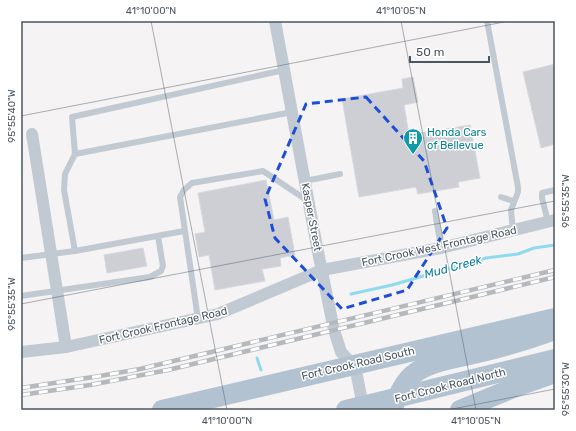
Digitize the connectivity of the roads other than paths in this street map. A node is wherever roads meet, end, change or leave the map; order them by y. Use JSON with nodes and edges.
{"nodes":[{"id":1,"x":275,"y":21,"type":"edge"},
{"id":2,"x":487,"y":21,"type":"edge"},
{"id":3,"x":284,"y":70,"type":"junction"},
{"id":4,"x":292,"y":112,"type":"junction"},
{"id":5,"x":32,"y":134,"type":"dead end"},
{"id":6,"x":75,"y":154,"type":"junction"},
{"id":7,"x":340,"y":174,"type":"dead end"},
{"id":8,"x":305,"y":181,"type":"junction"},
{"id":9,"x":555,"y":190,"type":"edge"},
{"id":10,"x":502,"y":197,"type":"dead end"},
{"id":11,"x":309,"y":201,"type":"junction"},
{"id":12,"x":513,"y":202,"type":"junction"},
{"id":13,"x":435,"y":211,"type":"dead end"},
{"id":14,"x":552,"y":221,"type":"edge"},
{"id":15,"x":184,"y":231,"type":"junction"},
{"id":16,"x":513,"y":231,"type":"junction"},
{"id":17,"x":158,"y":236,"type":"junction"},
{"id":18,"x":441,"y":248,"type":"junction"},
{"id":19,"x":75,"y":251,"type":"junction"},
{"id":20,"x":51,"y":254,"type":"junction"},
{"id":21,"x":21,"y":258,"type":"edge"},
{"id":22,"x":322,"y":270,"type":"junction"},
{"id":23,"x":57,"y":290,"type":"junction"},
{"id":24,"x":21,"y":296,"type":"edge"},
{"id":25,"x":555,"y":318,"type":"edge"},
{"id":26,"x":198,"y":319,"type":"junction"},
{"id":27,"x":555,"y":330,"type":"edge"},
{"id":28,"x":66,"y":347,"type":"junction"},
{"id":29,"x":21,"y":352,"type":"edge"},
{"id":30,"x":555,"y":359,"type":"edge"},
{"id":31,"x":353,"y":365,"type":"junction"},
{"id":32,"x":555,"y":373,"type":"edge"},
{"id":33,"x":394,"y":404,"type":"edge"},
{"id":34,"x":354,"y":408,"type":"edge"},
{"id":35,"x":162,"y":410,"type":"edge"},
{"id":36,"x":460,"y":410,"type":"edge"}],
"edges":[{"from":1,"to":3,"type":"street","name":"Kasper Street"},
{"from":2,"to":12,"type":"lane"},
{"from":3,"to":4,"type":"street","name":"Kasper Street"},
{"from":3,"to":6,"type":"lane"},
{"from":4,"to":6,"type":"lane"},
{"from":4,"to":8,"type":"street","name":"Kasper Street"},
{"from":5,"to":20,"type":"street"},
{"from":6,"to":19,"type":"lane"},
{"from":7,"to":8,"type":"lane"},
{"from":8,"to":11,"type":"street","name":"Kasper Street"},
{"from":9,"to":14,"type":"lane"},
{"from":10,"to":12,"type":"lane"},
{"from":11,"to":15,"type":"lane"},
{"from":11,"to":22,"type":"street","name":"Kasper Street"},
{"from":12,"to":16,"type":"lane"},
{"from":13,"to":18,"type":"lane"},
{"from":14,"to":16,"type":"street","name":"Fort Crook West Frontage Road"},
{"from":15,"to":17,"type":"lane"},
{"from":15,"to":26,"type":"lane"},
{"from":16,"to":18,"type":"street","name":"Fort Crook West Frontage Road"},
{"from":17,"to":19,"type":"lane"},
{"from":17,"to":23,"type":"lane"},
{"from":18,"to":22,"type":"street","name":"Fort Crook West Frontage Road"},
{"from":19,"to":20,"type":"lane"},
{"from":20,"to":21,"type":"lane"},
{"from":20,"to":23,"type":"street"},
{"from":22,"to":26,"type":"street","name":"Fort Crook Frontage Road"},
{"from":22,"to":31,"type":"street","name":"Kasper Street"},
{"from":23,"to":24,"type":"lane"},
{"from":23,"to":28,"type":"street"},
{"from":25,"to":31,"type":"main road","name":"Fort Crook Road South"},
{"from":26,"to":28,"type":"street","name":"Fort Crook Frontage Road"},
{"from":27,"to":33,"type":"main road"},
{"from":28,"to":29,"type":"street","name":"Fort Crook Frontage Road"},
{"from":30,"to":33,"type":"main road","name":"Fort Crook Road North"},
{"from":31,"to":34,"type":"street","name":"Kasper Street"},
{"from":31,"to":35,"type":"main road","name":"Fort Crook Road South"},
{"from":32,"to":36,"type":"main road"},
{"from":33,"to":34,"type":"main road","name":"Fort Crook Road North"}]}
